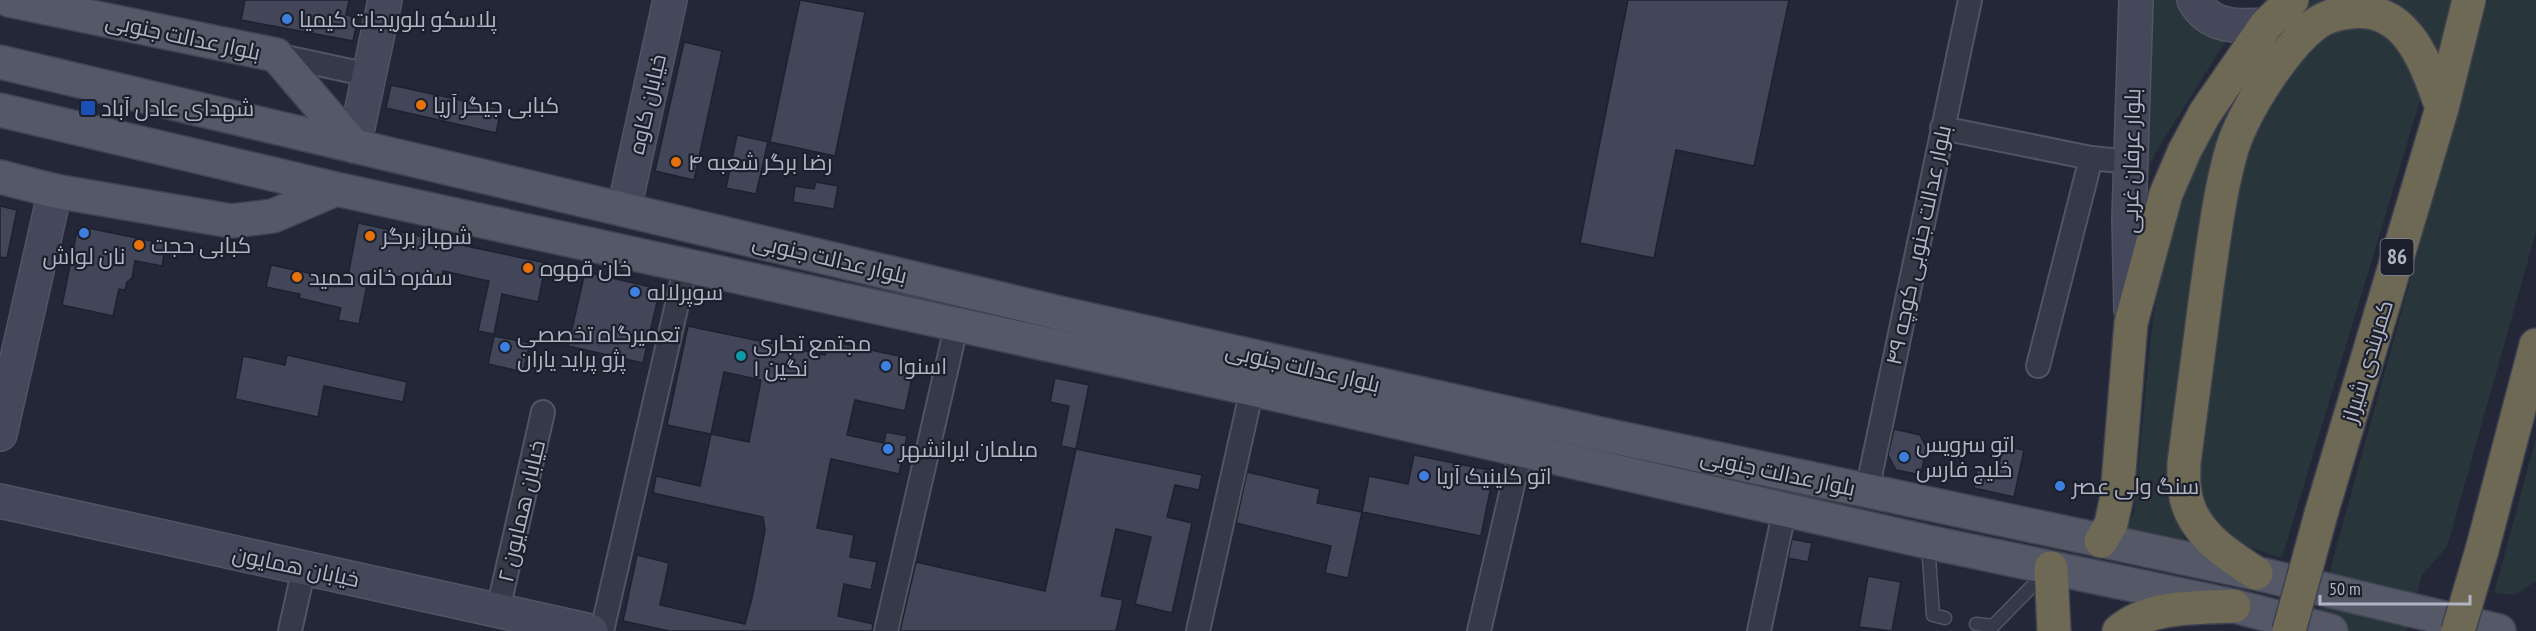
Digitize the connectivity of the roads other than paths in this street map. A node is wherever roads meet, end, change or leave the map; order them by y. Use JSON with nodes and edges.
{"nodes":[{"id":1,"x":9,"y":0,"type":"edge"},
{"id":2,"x":385,"y":0,"type":"edge"},
{"id":3,"x":670,"y":0,"type":"edge"},
{"id":4,"x":1970,"y":0,"type":"edge"},
{"id":5,"x":2136,"y":0,"type":"edge"},
{"id":6,"x":2194,"y":0,"type":"edge"},
{"id":7,"x":2292,"y":0,"type":"edge"},
{"id":8,"x":2469,"y":0,"type":"edge"},
{"id":9,"x":95,"y":9,"type":"edge"},
{"id":10,"x":2266,"y":25,"type":"junction"},
{"id":11,"x":276,"y":55,"type":"junction"},
{"id":12,"x":0,"y":62,"type":"edge"},
{"id":13,"x":369,"y":75,"type":"junction"},
{"id":14,"x":2442,"y":108,"type":"junction"},
{"id":15,"x":0,"y":110,"type":"edge"},
{"id":16,"x":1942,"y":128,"type":"junction"},
{"id":17,"x":354,"y":146,"type":"junction"},
{"id":18,"x":2091,"y":158,"type":"junction"},
{"id":19,"x":2130,"y":162,"type":"junction"},
{"id":20,"x":0,"y":177,"type":"edge"},
{"id":21,"x":336,"y":189,"type":"junction"},
{"id":22,"x":55,"y":191,"type":"junction"},
{"id":23,"x":624,"y":209,"type":"junction"},
{"id":24,"x":686,"y":265,"type":"junction"},
{"id":25,"x":1064,"y":314,"type":"junction"},
{"id":26,"x":957,"y":323,"type":"junction"},
{"id":27,"x":2131,"y":323,"type":"junction"},
{"id":28,"x":2536,"y":345,"type":"edge"},
{"id":29,"x":1057,"y":346,"type":"junction"},
{"id":30,"x":2038,"y":366,"type":"dead end"},
{"id":31,"x":1252,"y":388,"type":"junction"},
{"id":32,"x":543,"y":412,"type":"dead end"},
{"id":33,"x":0,"y":434,"type":"edge"},
{"id":34,"x":1521,"y":450,"type":"junction"},
{"id":35,"x":1867,"y":491,"type":"junction"},
{"id":36,"x":0,"y":501,"type":"edge"},
{"id":37,"x":1785,"y":508,"type":"junction"},
{"id":38,"x":2102,"y":541,"type":"junction"},
{"id":39,"x":1928,"y":542,"type":"junction"},
{"id":40,"x":304,"y":568,"type":"junction"},
{"id":41,"x":2050,"y":568,"type":"junction"},
{"id":42,"x":2256,"y":573,"type":"junction"},
{"id":43,"x":2234,"y":606,"type":"junction"},
{"id":44,"x":498,"y":610,"type":"junction"},
{"id":45,"x":1945,"y":618,"type":"dead end"},
{"id":46,"x":1976,"y":624,"type":"dead end"},
{"id":47,"x":290,"y":631,"type":"edge"},
{"id":48,"x":591,"y":631,"type":"edge"},
{"id":49,"x":602,"y":631,"type":"edge"},
{"id":50,"x":886,"y":631,"type":"edge"},
{"id":51,"x":1198,"y":631,"type":"edge"},
{"id":52,"x":1479,"y":631,"type":"edge"},
{"id":53,"x":1759,"y":631,"type":"edge"},
{"id":54,"x":2054,"y":631,"type":"edge"},
{"id":55,"x":2119,"y":631,"type":"edge"},
{"id":56,"x":2289,"y":631,"type":"edge"},
{"id":57,"x":2331,"y":631,"type":"edge"},
{"id":58,"x":2458,"y":631,"type":"edge"},
{"id":59,"x":2499,"y":631,"type":"edge"}],
"edges":[{"from":1,"to":9,"type":"main road","name":"بلوار عدالت جنوبی"},
{"from":2,"to":13,"type":"street"},
{"from":3,"to":23,"type":"street","name":"خیابان کاوه"},
{"from":4,"to":16,"type":"street","name":"بلوار عدالت جنوبی کوچه ۴۹"},
{"from":5,"to":19,"type":"street","name":"بلوار عرفان غربی"},
{"from":6,"to":10,"type":"street"},
{"from":7,"to":10,"type":"highway"},
{"from":8,"to":14,"type":"highway","name":"کمربندی شیراز","number":"86"},
{"from":9,"to":11,"type":"main road","name":"بلوار عدالت جنوبی"},
{"from":10,"to":27,"type":"highway"},
{"from":11,"to":13,"type":"street"},
{"from":11,"to":17,"type":"main road","name":"بلوار عدالت جنوبی"},
{"from":12,"to":17,"type":"main road","name":"بلوار عدالت جنوبی"},
{"from":13,"to":17,"type":"street"},
{"from":14,"to":42,"type":"highway"},
{"from":14,"to":56,"type":"highway","name":"کمربندی شیراز","number":"86","bridge":true},
{"from":15,"to":21,"type":"main road","name":"بلوار عدالت جنوبی"},
{"from":16,"to":18,"type":"street"},
{"from":16,"to":35,"type":"street","name":"بلوار عدالت جنوبی کوچه ۴۹"},
{"from":17,"to":23,"type":"main road","name":"بلوار عدالت جنوبی"},
{"from":18,"to":19,"type":"street"},
{"from":18,"to":30,"type":"street"},
{"from":19,"to":27,"type":"street","name":"بلوار عرفان غربی"},
{"from":20,"to":22,"type":"main road"},
{"from":21,"to":22,"type":"main road"},
{"from":21,"to":24,"type":"main road","name":"بلوار عدالت جنوبی"},
{"from":22,"to":33,"type":"street"},
{"from":23,"to":25,"type":"main road","name":"بلوار عدالت جنوبی"},
{"from":24,"to":26,"type":"main road","name":"بلوار عدالت جنوبی"},
{"from":24,"to":49,"type":"street"},
{"from":25,"to":29,"type":"main road"},
{"from":25,"to":35,"type":"main road","name":"بلوار عدالت جنوبی"},
{"from":26,"to":29,"type":"main road","name":"بلوار عدالت جنوبی"},
{"from":26,"to":50,"type":"street"},
{"from":27,"to":38,"type":"highway"},
{"from":28,"to":58,"type":"highway","bridge":true},
{"from":29,"to":31,"type":"main road","name":"بلوار عدالت جنوبی"},
{"from":31,"to":34,"type":"main road","name":"بلوار عدالت جنوبی"},
{"from":31,"to":51,"type":"street"},
{"from":32,"to":44,"type":"street","name":"خیابان همایون ۲"},
{"from":34,"to":37,"type":"main road","name":"بلوار عدالت جنوبی"},
{"from":34,"to":52,"type":"street"},
{"from":35,"to":38,"type":"main road","name":"بلوار عدالت جنوبی"},
{"from":36,"to":40,"type":"street","name":"خیابان همایون"},
{"from":37,"to":39,"type":"main road","name":"بلوار عدالت جنوبی"},
{"from":37,"to":53,"type":"street"},
{"from":38,"to":42,"type":"main road","name":"بلوار عدالت جنوبی"},
{"from":39,"to":41,"type":"main road","name":"بلوار عدالت جنوبی"},
{"from":39,"to":45,"type":"lane"},
{"from":40,"to":44,"type":"street","name":"خیابان همایون"},
{"from":40,"to":47,"type":"street"},
{"from":41,"to":43,"type":"main road","name":"بلوار عدالت جنوبی"},
{"from":41,"to":46,"type":"lane"},
{"from":41,"to":54,"type":"highway"},
{"from":42,"to":59,"type":"main road","name":"بلوار عدالت جنوبی"},
{"from":43,"to":55,"type":"highway"},
{"from":43,"to":57,"type":"main road","name":"بلوار عدالت جنوبی"},
{"from":44,"to":48,"type":"street","name":"خیابان همایون"}]}
